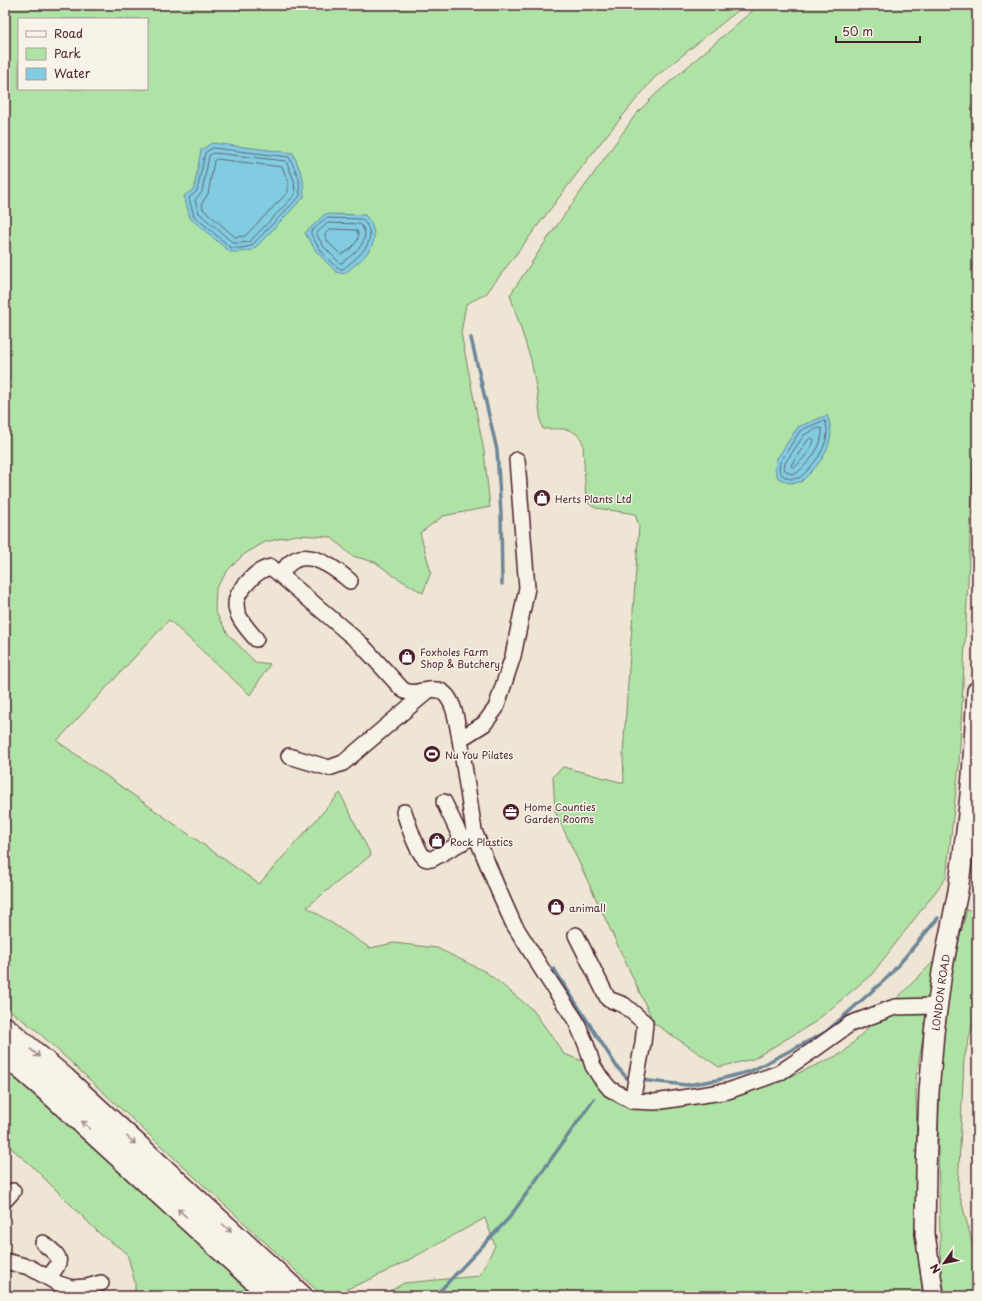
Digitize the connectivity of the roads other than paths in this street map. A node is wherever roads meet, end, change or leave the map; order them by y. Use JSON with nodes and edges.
{"nodes":[{"id":1,"x":517,"y":460,"type":"dead end"},
{"id":2,"x":281,"y":574,"type":"junction"},
{"id":3,"x":350,"y":582,"type":"dead end"},
{"id":4,"x":256,"y":639,"type":"dead end"},
{"id":5,"x":429,"y":690,"type":"junction"},
{"id":6,"x":977,"y":691,"type":"edge"},
{"id":7,"x":460,"y":739,"type":"junction"},
{"id":8,"x":290,"y":756,"type":"dead end"},
{"id":9,"x":444,"y":802,"type":"dead end"},
{"id":10,"x":404,"y":812,"type":"dead end"},
{"id":11,"x":469,"y":839,"type":"junction"},
{"id":12,"x":576,"y":935,"type":"dead end"},
{"id":13,"x":937,"y":1006,"type":"junction"},
{"id":14,"x":5,"y":1028,"type":"edge"},
{"id":15,"x":5,"y":1054,"type":"edge"},
{"id":16,"x":632,"y":1101,"type":"junction"},
{"id":17,"x":43,"y":1243,"type":"dead end"},
{"id":18,"x":5,"y":1261,"type":"edge"},
{"id":19,"x":48,"y":1277,"type":"junction"},
{"id":20,"x":101,"y":1283,"type":"dead end"},
{"id":21,"x":86,"y":1292,"type":"edge"},
{"id":22,"x":272,"y":1296,"type":"edge"},
{"id":23,"x":302,"y":1296,"type":"edge"},
{"id":24,"x":934,"y":1296,"type":"edge"}],
"edges":[{"from":1,"to":7,"type":"street"},
{"from":2,"to":3,"type":"street"},
{"from":2,"to":4,"type":"street"},
{"from":2,"to":5,"type":"street"},
{"from":5,"to":7,"type":"street"},
{"from":5,"to":8,"type":"street"},
{"from":6,"to":13,"type":"main road","name":"LONDON ROAD"},
{"from":7,"to":11,"type":"street"},
{"from":9,"to":11,"type":"street"},
{"from":10,"to":11,"type":"street"},
{"from":11,"to":16,"type":"street"},
{"from":12,"to":16,"type":"street"},
{"from":13,"to":16,"type":"street"},
{"from":13,"to":24,"type":"main road","name":"LONDON ROAD"},
{"from":14,"to":23,"type":"highway","one_way":true},
{"from":22,"to":15,"type":"highway","one_way":true},
{"from":17,"to":19,"type":"street"},
{"from":18,"to":19,"type":"street"},
{"from":19,"to":21,"type":"street"},
{"from":20,"to":21,"type":"street"}]}
